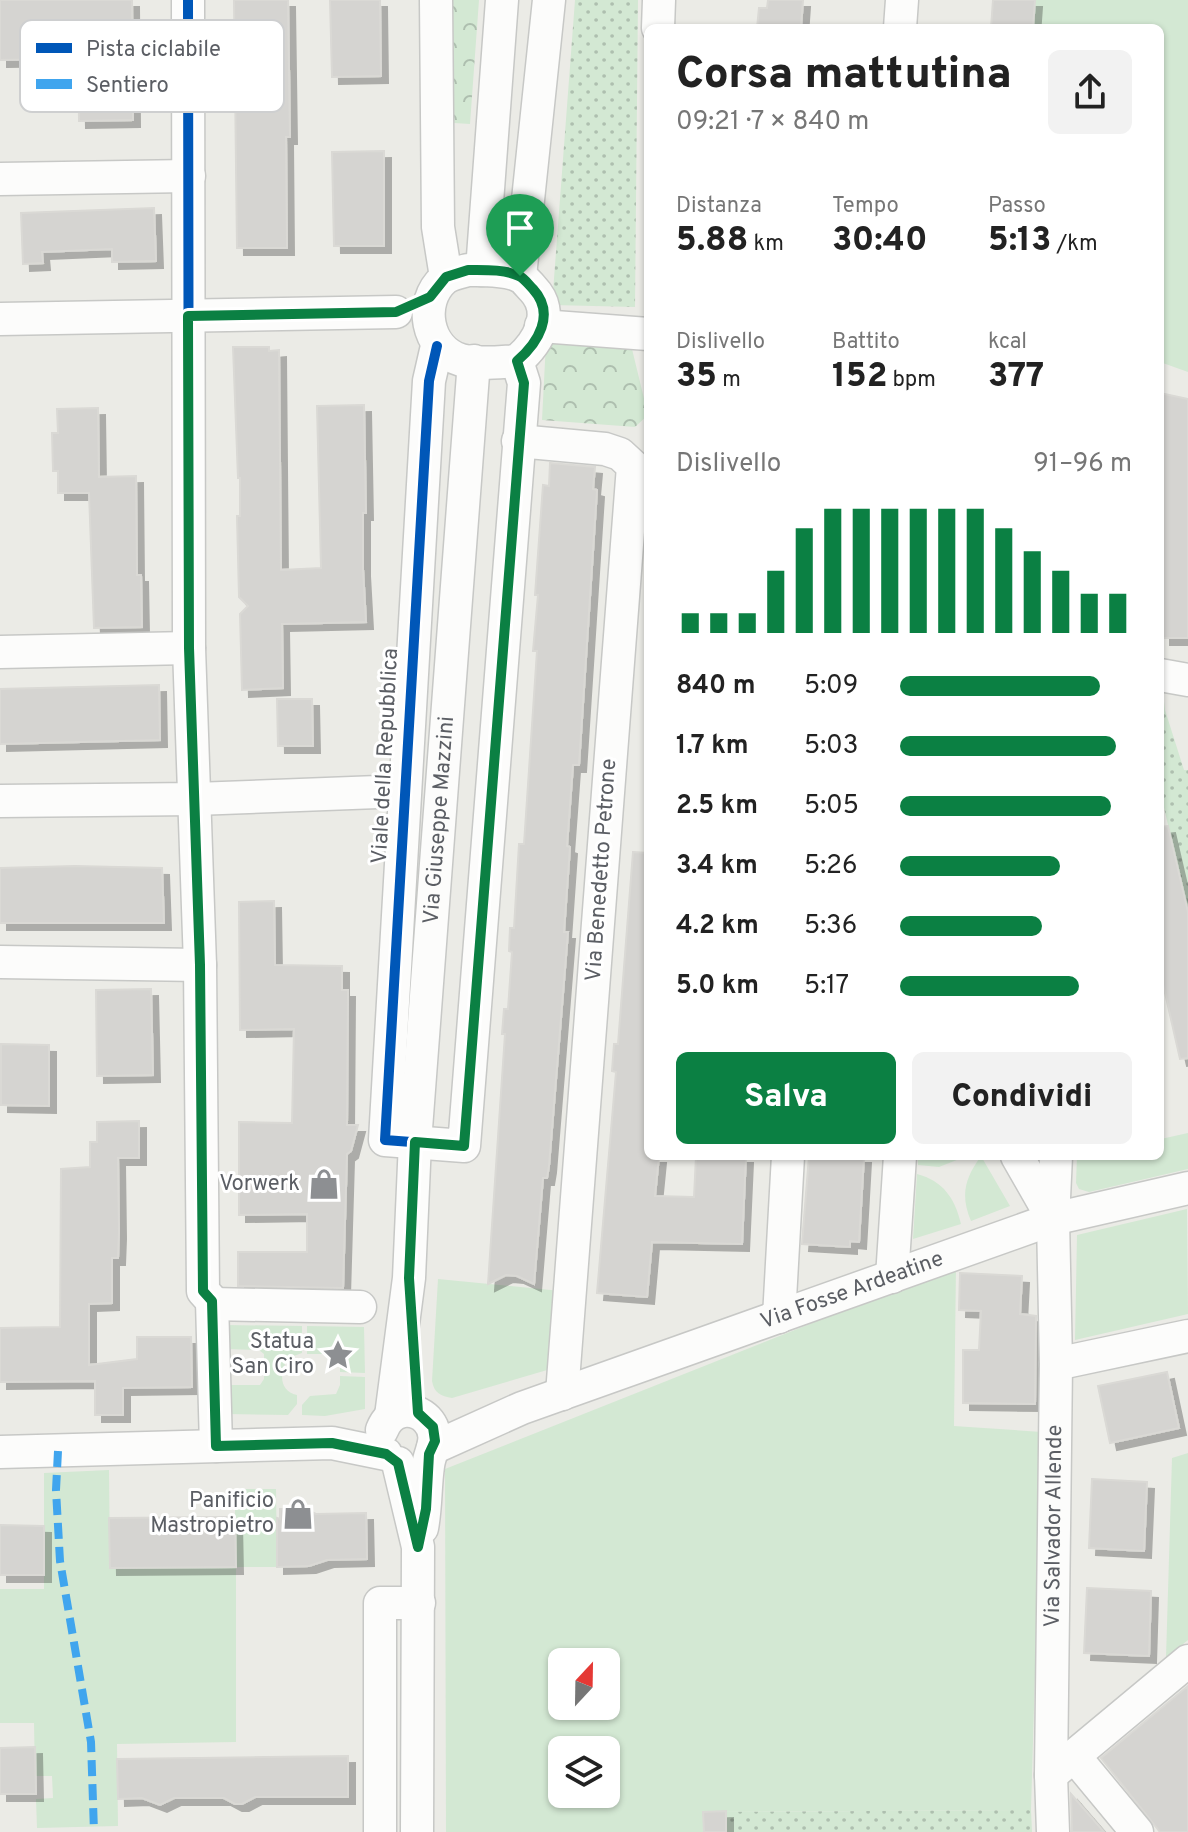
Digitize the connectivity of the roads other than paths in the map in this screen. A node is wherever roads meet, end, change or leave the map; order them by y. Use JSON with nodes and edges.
{"nodes":[{"id":1,"x":188,"y":0,"type":"edge"},
{"id":2,"x":436,"y":0,"type":"edge"},
{"id":3,"x":502,"y":0,"type":"edge"},
{"id":4,"x":549,"y":0,"type":"edge"},
{"id":5,"x":659,"y":0,"type":"edge"},
{"id":6,"x":902,"y":0,"type":"edge"},
{"id":7,"x":188,"y":20,"type":"edge"},
{"id":8,"x":658,"y":24,"type":"edge"},
{"id":9,"x":900,"y":24,"type":"edge"},
{"id":10,"x":189,"y":112,"type":"edge"},
{"id":11,"x":189,"y":176,"type":"junction"},
{"id":12,"x":0,"y":179,"type":"edge"},
{"id":13,"x":482,"y":270,"type":"junction"},
{"id":14,"x":520,"y":276,"type":"junction"},
{"id":15,"x":438,"y":287,"type":"junction"},
{"id":16,"x":396,"y":312,"type":"junction"},
{"id":17,"x":188,"y":316,"type":"junction"},
{"id":18,"x":0,"y":319,"type":"edge"},
{"id":19,"x":541,"y":326,"type":"junction"},
{"id":20,"x":644,"y":334,"type":"edge"},
{"id":21,"x":434,"y":338,"type":"junction"},
{"id":22,"x":474,"y":361,"type":"junction"},
{"id":23,"x":517,"y":361,"type":"junction"},
{"id":24,"x":518,"y":441,"type":"junction"},
{"id":25,"x":189,"y":648,"type":"junction"},
{"id":26,"x":0,"y":652,"type":"edge"},
{"id":27,"x":1164,"y":676,"type":"edge"},
{"id":28,"x":1188,"y":680,"type":"edge"},
{"id":29,"x":404,"y":791,"type":"junction"},
{"id":30,"x":195,"y":799,"type":"junction"},
{"id":31,"x":0,"y":801,"type":"edge"},
{"id":32,"x":0,"y":962,"type":"edge"},
{"id":33,"x":200,"y":965,"type":"junction"},
{"id":34,"x":415,"y":1142,"type":"junction"},
{"id":35,"x":788,"y":1160,"type":"edge"},
{"id":36,"x":900,"y":1160,"type":"edge"},
{"id":37,"x":1019,"y":1160,"type":"edge"},
{"id":38,"x":1056,"y":1160,"type":"edge"},
{"id":39,"x":1188,"y":1188,"type":"edge"},
{"id":40,"x":1053,"y":1219,"type":"junction"},
{"id":41,"x":892,"y":1277,"type":"junction"},
{"id":42,"x":212,"y":1304,"type":"junction"},
{"id":43,"x":360,"y":1307,"type":"dead end"},
{"id":44,"x":779,"y":1317,"type":"junction"},
{"id":45,"x":1188,"y":1336,"type":"edge"},
{"id":46,"x":1056,"y":1364,"type":"junction"},
{"id":47,"x":562,"y":1394,"type":"junction"},
{"id":48,"x":408,"y":1437,"type":"junction"},
{"id":49,"x":216,"y":1446,"type":"junction"},
{"id":50,"x":0,"y":1452,"type":"edge"},
{"id":51,"x":419,"y":1603,"type":"junction"},
{"id":52,"x":1188,"y":1661,"type":"edge"},
{"id":53,"x":1062,"y":1766,"type":"junction"},
{"id":54,"x":380,"y":1832,"type":"edge"},
{"id":55,"x":417,"y":1832,"type":"edge"},
{"id":56,"x":1053,"y":1832,"type":"edge"},
{"id":57,"x":1137,"y":1832,"type":"edge"}],
"edges":[{"from":1,"to":7,"type":"street"},
{"from":2,"to":15,"type":"street"},
{"from":3,"to":13,"type":"street"},
{"from":4,"to":14,"type":"street"},
{"from":5,"to":8,"type":"street"},
{"from":6,"to":9,"type":"street"},
{"from":10,"to":11,"type":"street"},
{"from":11,"to":12,"type":"street"},
{"from":11,"to":17,"type":"street"},
{"from":13,"to":14,"type":"street"},
{"from":13,"to":15,"type":"street"},
{"from":14,"to":19,"type":"street"},
{"from":15,"to":16,"type":"street"},
{"from":15,"to":21,"type":"street"},
{"from":16,"to":17,"type":"street"},
{"from":16,"to":21,"type":"street"},
{"from":17,"to":18,"type":"street"},
{"from":17,"to":25,"type":"street"},
{"from":19,"to":20,"type":"street"},
{"from":19,"to":23,"type":"street"},
{"from":21,"to":22,"type":"street"},
{"from":21,"to":29,"type":"street","name":"Viale della Repubblica"},
{"from":22,"to":23,"type":"street"},
{"from":22,"to":34,"type":"street","name":"Via Giuseppe Mazzini"},
{"from":23,"to":24,"type":"street"},
{"from":24,"to":34,"type":"street"},
{"from":24,"to":47,"type":"street","name":"Via Benedetto Petrone"},
{"from":25,"to":26,"type":"street"},
{"from":25,"to":30,"type":"street"},
{"from":27,"to":28,"type":"street"},
{"from":29,"to":30,"type":"street"},
{"from":29,"to":34,"type":"street","name":"Viale della Repubblica"},
{"from":30,"to":31,"type":"street"},
{"from":30,"to":33,"type":"street"},
{"from":32,"to":33,"type":"street"},
{"from":33,"to":42,"type":"street"},
{"from":34,"to":48,"type":"street","name":"Via Giuseppe Mazzini"},
{"from":35,"to":44,"type":"street"},
{"from":36,"to":41,"type":"street"},
{"from":37,"to":40,"type":"street"},
{"from":38,"to":40,"type":"street","name":"Via Salvador Allende"},
{"from":39,"to":40,"type":"street","name":"Via Fosse Ardeatine"},
{"from":40,"to":41,"type":"street","name":"Via Fosse Ardeatine"},
{"from":40,"to":46,"type":"street","name":"Via Salvador Allende"},
{"from":41,"to":44,"type":"street","name":"Via Fosse Ardeatine"},
{"from":42,"to":43,"type":"street"},
{"from":42,"to":49,"type":"street"},
{"from":44,"to":47,"type":"street","name":"Via Fosse Ardeatine"},
{"from":45,"to":46,"type":"street"},
{"from":46,"to":53,"type":"street","name":"Via Salvador Allende"},
{"from":47,"to":48,"type":"street","name":"Via Fosse Ardeatine"},
{"from":48,"to":49,"type":"street"},
{"from":48,"to":51,"type":"street","name":"Via Giuseppe Mazzini"},
{"from":49,"to":50,"type":"street"},
{"from":51,"to":54,"type":"street"},
{"from":51,"to":55,"type":"street","name":"Via Giuseppe Mazzini"},
{"from":52,"to":53,"type":"street"},
{"from":53,"to":56,"type":"street","name":"Via Salvador Allende"},
{"from":53,"to":57,"type":"street"}]}
